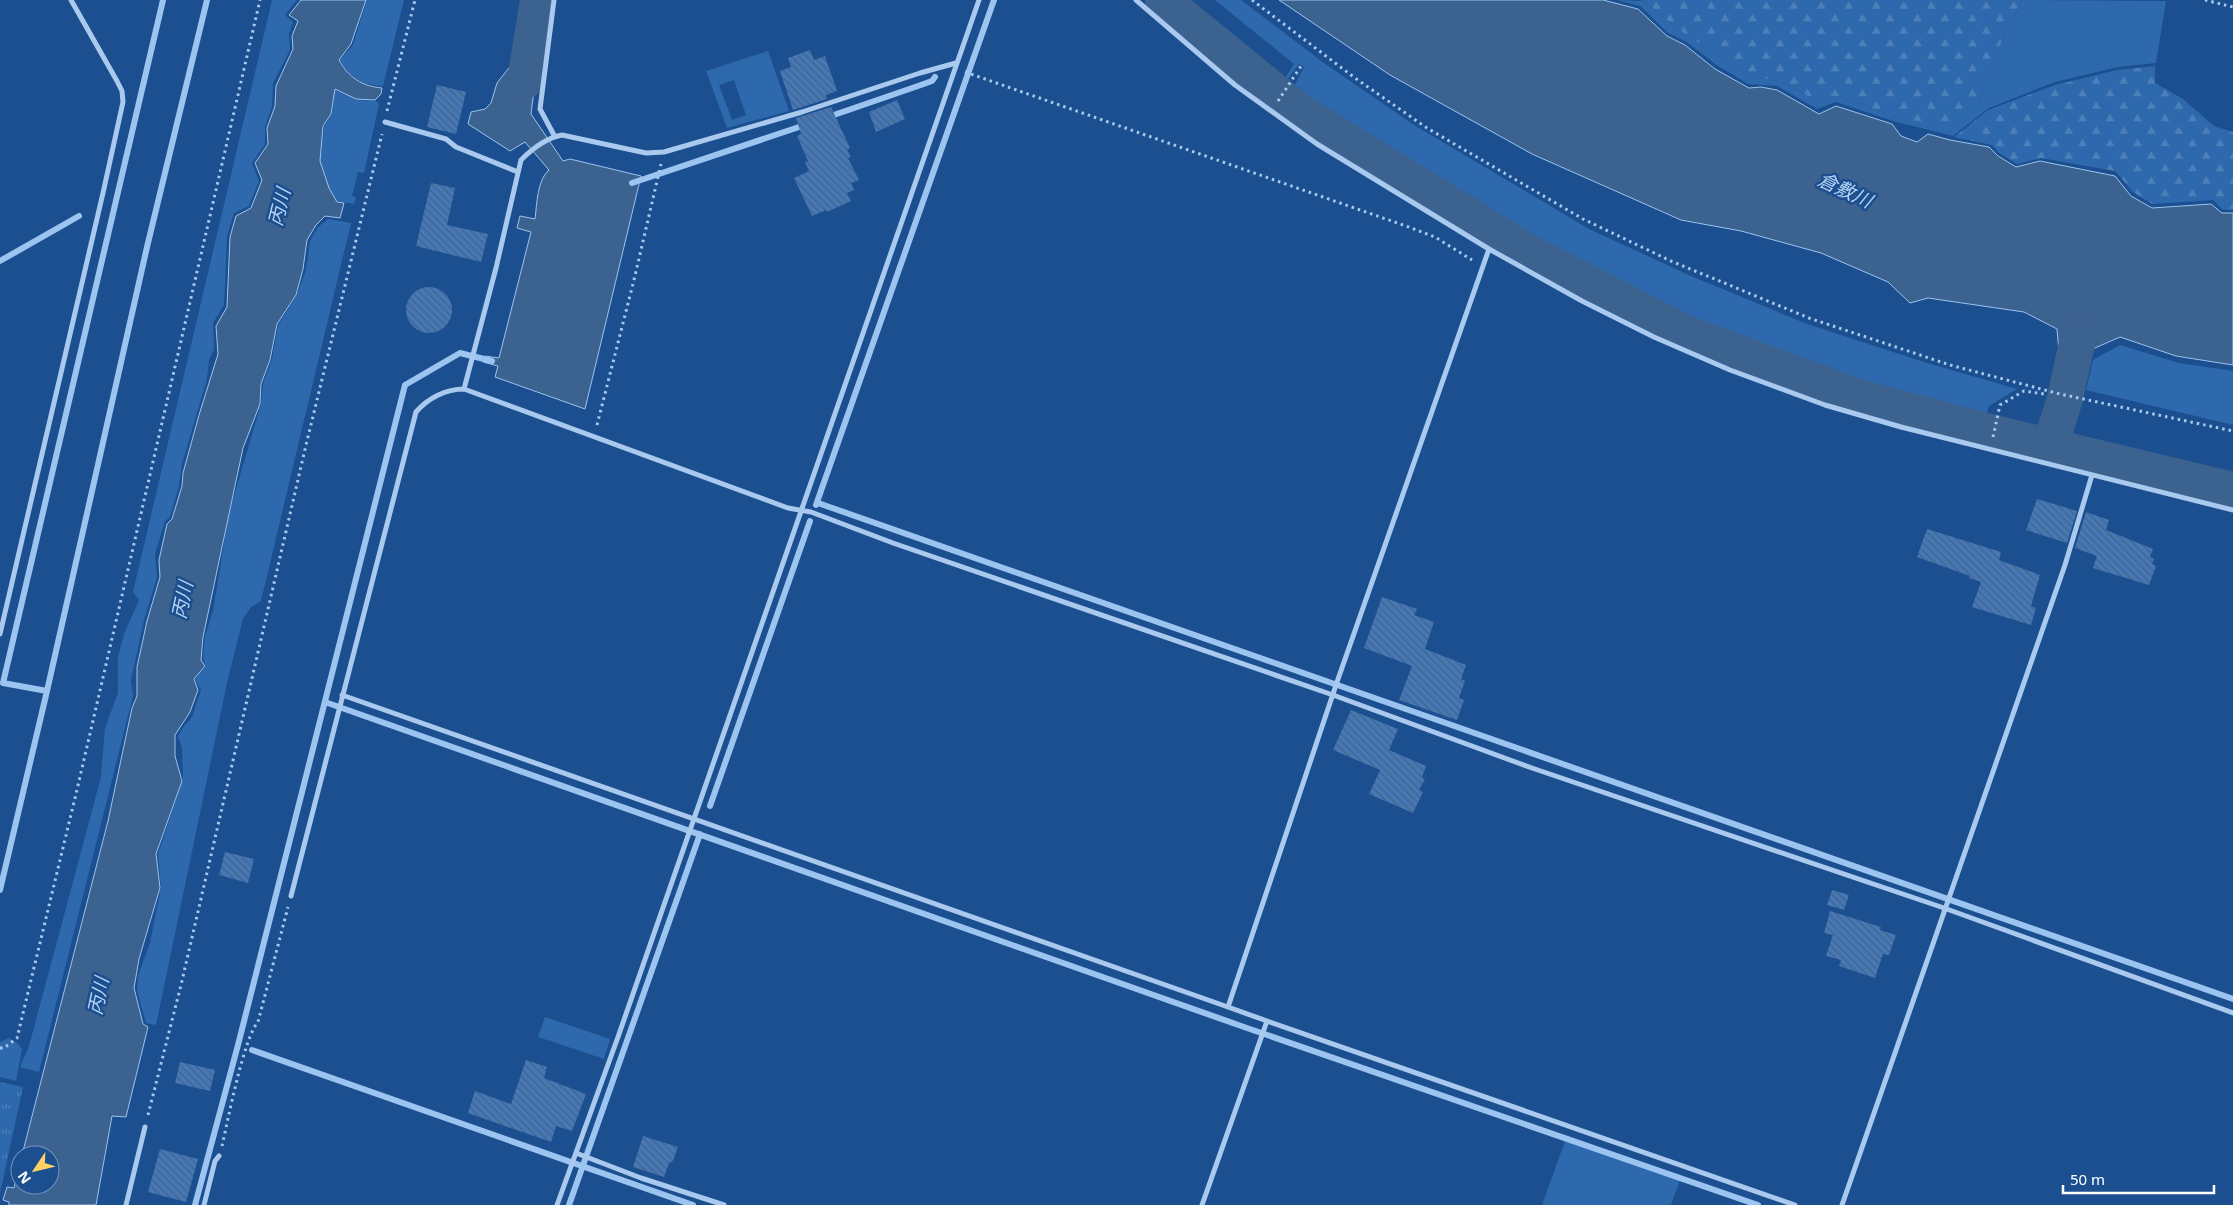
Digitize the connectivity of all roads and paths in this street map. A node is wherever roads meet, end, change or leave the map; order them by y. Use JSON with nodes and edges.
{"nodes":[{"id":1,"x":71,"y":0,"type":"edge"},
{"id":2,"x":260,"y":0,"type":"edge"},
{"id":3,"x":415,"y":0,"type":"edge"},
{"id":4,"x":554,"y":0,"type":"edge"},
{"id":5,"x":979,"y":0,"type":"edge"},
{"id":6,"x":1136,"y":0,"type":"edge"},
{"id":7,"x":1252,"y":0,"type":"edge"},
{"id":8,"x":2205,"y":0,"type":"edge"},
{"id":9,"x":2233,"y":7,"type":"edge"},
{"id":10,"x":956,"y":63,"type":"junction"},
{"id":11,"x":1301,"y":66,"type":"dead end"},
{"id":12,"x":973,"y":75,"type":"dead end"},
{"id":13,"x":1275,"y":106,"type":"dead end"},
{"id":14,"x":385,"y":122,"type":"junction"},
{"id":15,"x":552,"y":138,"type":"junction"},
{"id":16,"x":662,"y":162,"type":"dead end"},
{"id":17,"x":518,"y":172,"type":"junction"},
{"id":18,"x":1489,"y":249,"type":"junction"},
{"id":19,"x":1484,"y":266,"type":"junction"},
{"id":20,"x":464,"y":389,"type":"junction"},
{"id":21,"x":2046,"y":391,"type":"junction"},
{"id":22,"x":2233,"y":431,"type":"edge"},
{"id":23,"x":593,"y":438,"type":"junction"},
{"id":24,"x":1991,"y":442,"type":"dead end"},
{"id":25,"x":2092,"y":475,"type":"junction"},
{"id":26,"x":2233,"y":510,"type":"edge"},
{"id":27,"x":801,"y":511,"type":"junction"},
{"id":28,"x":0,"y":634,"type":"edge"},
{"id":29,"x":342,"y":695,"type":"junction"},
{"id":30,"x":1333,"y":695,"type":"junction"},
{"id":31,"x":694,"y":818,"type":"junction"},
{"id":32,"x":291,"y":896,"type":"joint"},
{"id":33,"x":1944,"y":908,"type":"junction"},
{"id":34,"x":1228,"y":1007,"type":"junction"},
{"id":35,"x":2233,"y":1013,"type":"edge"},
{"id":36,"x":1267,"y":1021,"type":"junction"},
{"id":37,"x":0,"y":1048,"type":"edge"},
{"id":38,"x":145,"y":1127,"type":"joint"},
{"id":39,"x":576,"y":1153,"type":"junction"},
{"id":40,"x":219,"y":1156,"type":"joint"},
{"id":41,"x":126,"y":1205,"type":"edge"},
{"id":42,"x":204,"y":1205,"type":"edge"},
{"id":43,"x":557,"y":1205,"type":"edge"},
{"id":44,"x":724,"y":1205,"type":"edge"},
{"id":45,"x":1202,"y":1205,"type":"edge"},
{"id":46,"x":1795,"y":1205,"type":"edge"},
{"id":47,"x":1842,"y":1205,"type":"edge"}],
"edges":[{"from":1,"to":28,"type":"street"},
{"from":2,"to":37,"type":"path"},
{"from":3,"to":14,"type":"path"},
{"from":4,"to":15,"type":"street"},
{"from":5,"to":10,"type":"street"},
{"from":6,"to":18,"type":"street"},
{"from":7,"to":21,"type":"path"},
{"from":8,"to":9,"type":"path"},
{"from":10,"to":15,"type":"street"},
{"from":10,"to":27,"type":"street"},
{"from":11,"to":13,"type":"path"},
{"from":12,"to":19,"type":"path"},
{"from":14,"to":17,"type":"street"},
{"from":14,"to":38,"type":"path"},
{"from":15,"to":17,"type":"street"},
{"from":16,"to":23,"type":"path"},
{"from":17,"to":20,"type":"street"},
{"from":18,"to":19,"type":"street"},
{"from":18,"to":25,"type":"street"},
{"from":19,"to":30,"type":"street"},
{"from":20,"to":23,"type":"street"},
{"from":20,"to":29,"type":"street"},
{"from":21,"to":22,"type":"path"},
{"from":21,"to":24,"type":"path"},
{"from":23,"to":27,"type":"street"},
{"from":25,"to":26,"type":"street"},
{"from":25,"to":33,"type":"street"},
{"from":27,"to":30,"type":"street"},
{"from":27,"to":31,"type":"street"},
{"from":29,"to":31,"type":"street"},
{"from":29,"to":32,"type":"street"},
{"from":30,"to":33,"type":"street"},
{"from":30,"to":34,"type":"street"},
{"from":31,"to":34,"type":"street"},
{"from":31,"to":39,"type":"street"},
{"from":32,"to":40,"type":"path"},
{"from":33,"to":35,"type":"street"},
{"from":33,"to":47,"type":"street"},
{"from":34,"to":36,"type":"street"},
{"from":36,"to":45,"type":"street"},
{"from":36,"to":46,"type":"street"},
{"from":38,"to":41,"type":"street"},
{"from":39,"to":43,"type":"street"},
{"from":39,"to":44,"type":"street"},
{"from":40,"to":42,"type":"street"}]}
